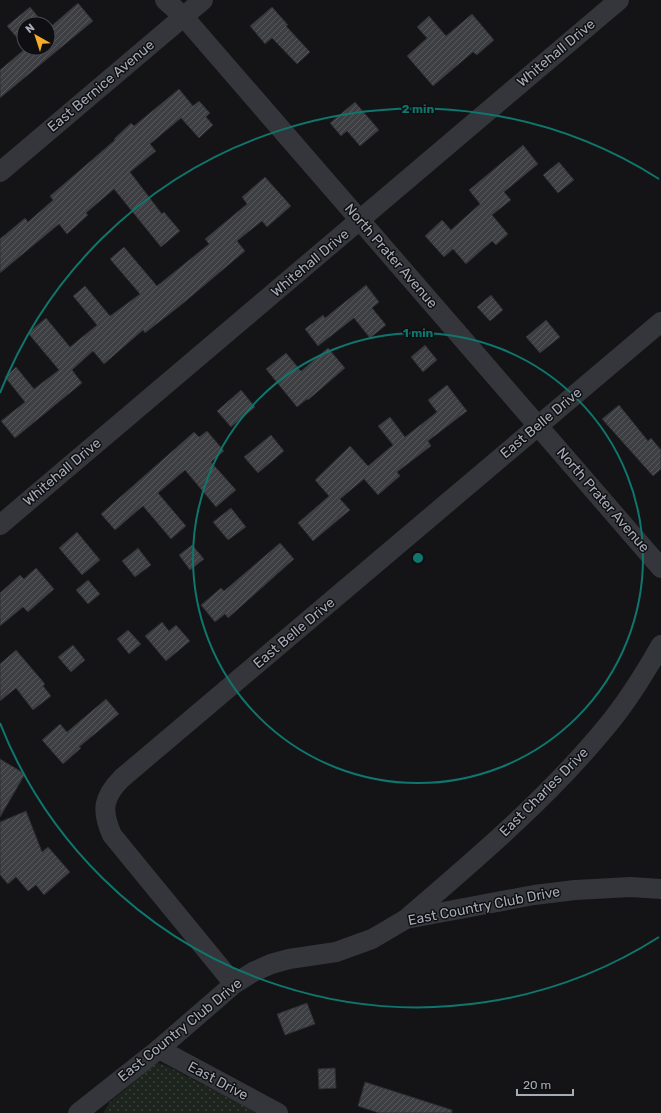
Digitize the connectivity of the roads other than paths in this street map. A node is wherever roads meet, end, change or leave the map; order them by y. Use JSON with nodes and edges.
{"nodes":[{"id":1,"x":165,"y":0,"type":"edge"},
{"id":2,"x":203,"y":0,"type":"edge"},
{"id":3,"x":619,"y":0,"type":"edge"},
{"id":4,"x":184,"y":16,"type":"junction"},
{"id":5,"x":0,"y":172,"type":"edge"},
{"id":6,"x":360,"y":220,"type":"junction"},
{"id":7,"x":661,"y":322,"type":"edge"},
{"id":8,"x":538,"y":426,"type":"junction"},
{"id":9,"x":0,"y":525,"type":"edge"},
{"id":10,"x":661,"y":568,"type":"edge"},
{"id":11,"x":661,"y":645,"type":"edge"},
{"id":12,"x":661,"y":889,"type":"edge"},
{"id":13,"x":406,"y":919,"type":"junction"},
{"id":14,"x":234,"y":984,"type":"junction"},
{"id":15,"x":159,"y":1049,"type":"junction"},
{"id":16,"x":78,"y":1113,"type":"edge"},
{"id":17,"x":278,"y":1113,"type":"edge"}],
"edges":[{"from":1,"to":4,"type":"street","name":"North Prater Avenue"},
{"from":2,"to":4,"type":"street","name":"East Bernice Avenue"},
{"from":3,"to":6,"type":"street","name":"Whitehall Drive"},
{"from":4,"to":5,"type":"street","name":"East Bernice Avenue"},
{"from":4,"to":6,"type":"street","name":"North Prater Avenue"},
{"from":6,"to":8,"type":"street","name":"North Prater Avenue"},
{"from":6,"to":9,"type":"street","name":"Whitehall Drive"},
{"from":7,"to":8,"type":"street","name":"East Belle Drive"},
{"from":8,"to":10,"type":"street","name":"North Prater Avenue"},
{"from":8,"to":14,"type":"street","name":"East Belle Drive"},
{"from":11,"to":13,"type":"street","name":"East Charles Drive"},
{"from":12,"to":13,"type":"street","name":"East Country Club Drive"},
{"from":13,"to":14,"type":"street","name":"East Country Club Drive"},
{"from":14,"to":15,"type":"street","name":"East Country Club Drive"},
{"from":15,"to":16,"type":"street","name":"East Country Club Drive"},
{"from":15,"to":17,"type":"street","name":"East Drive"}]}
